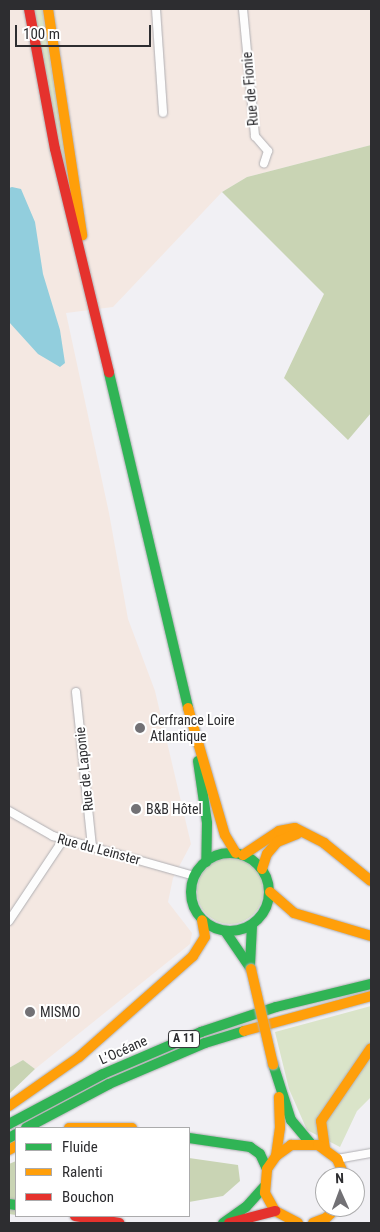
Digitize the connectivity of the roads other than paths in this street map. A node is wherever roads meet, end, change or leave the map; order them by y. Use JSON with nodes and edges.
{"nodes":[{"id":1,"x":29,"y":9,"type":"edge"},
{"id":2,"x":48,"y":9,"type":"edge"},
{"id":3,"x":156,"y":9,"type":"edge"},
{"id":4,"x":243,"y":9,"type":"edge"},
{"id":5,"x":164,"y":114,"type":"dead end"},
{"id":6,"x":264,"y":163,"type":"dead end"},
{"id":7,"x":87,"y":280,"type":"junction"},
{"id":8,"x":76,"y":692,"type":"dead end"},
{"id":9,"x":196,"y":740,"type":"junction"},
{"id":10,"x":9,"y":811,"type":"edge"},
{"id":11,"x":310,"y":835,"type":"junction"},
{"id":12,"x":62,"y":840,"type":"junction"},
{"id":13,"x":92,"y":847,"type":"junction"},
{"id":14,"x":240,"y":854,"type":"junction"},
{"id":15,"x":206,"y":862,"type":"junction"},
{"id":16,"x":262,"y":869,"type":"junction"},
{"id":17,"x":194,"y":876,"type":"junction"},
{"id":18,"x":371,"y":881,"type":"edge"},
{"id":19,"x":270,"y":892,"type":"junction"},
{"id":20,"x":202,"y":920,"type":"junction"},
{"id":21,"x":9,"y":921,"type":"edge"},
{"id":22,"x":252,"y":925,"type":"junction"},
{"id":23,"x":225,"y":931,"type":"junction"},
{"id":24,"x":371,"y":936,"type":"edge"},
{"id":25,"x":250,"y":968,"type":"junction"},
{"id":26,"x":371,"y":984,"type":"edge"},
{"id":27,"x":371,"y":996,"type":"edge"},
{"id":28,"x":371,"y":1048,"type":"edge"},
{"id":29,"x":279,"y":1089,"type":"junction"},
{"id":30,"x":9,"y":1106,"type":"edge"},
{"id":31,"x":9,"y":1124,"type":"edge"},
{"id":32,"x":28,"y":1127,"type":"edge"},
{"id":33,"x":80,"y":1127,"type":"edge"},
{"id":34,"x":112,"y":1127,"type":"edge"},
{"id":35,"x":190,"y":1138,"type":"edge"},
{"id":36,"x":310,"y":1143,"type":"junction"},
{"id":37,"x":325,"y":1149,"type":"junction"},
{"id":38,"x":371,"y":1153,"type":"edge"},
{"id":39,"x":276,"y":1156,"type":"junction"},
{"id":40,"x":337,"y":1158,"type":"junction"},
{"id":41,"x":341,"y":1167,"type":"edge"},
{"id":42,"x":267,"y":1169,"type":"junction"},
{"id":43,"x":264,"y":1187,"type":"junction"},
{"id":44,"x":275,"y":1212,"type":"junction"},
{"id":45,"x":81,"y":1217,"type":"edge"},
{"id":46,"x":328,"y":1217,"type":"edge"},
{"id":47,"x":119,"y":1223,"type":"edge"},
{"id":48,"x":223,"y":1223,"type":"edge"},
{"id":49,"x":230,"y":1223,"type":"edge"},
{"id":50,"x":298,"y":1223,"type":"edge"},
{"id":51,"x":313,"y":1223,"type":"edge"}],
"edges":[{"from":1,"to":7,"type":"main road"},
{"from":2,"to":7,"type":"main road"},
{"from":3,"to":5,"type":"street"},
{"from":4,"to":6,"type":"street","name":"Rue de Fionie"},
{"from":7,"to":9,"type":"main road"},
{"from":8,"to":13,"type":"street","name":"Rue de Laponie"},
{"from":9,"to":14,"type":"main road"},
{"from":9,"to":15,"type":"main road"},
{"from":10,"to":12,"type":"street","name":"Rue du Leinster"},
{"from":11,"to":14,"type":"main road"},
{"from":11,"to":16,"type":"main road"},
{"from":11,"to":18,"type":"main road"},
{"from":12,"to":13,"type":"street","name":"Rue du Leinster"},
{"from":12,"to":21,"type":"street"},
{"from":13,"to":17,"type":"street","name":"Rue du Leinster"},
{"from":14,"to":15,"type":"main road"},
{"from":14,"to":16,"type":"main road"},
{"from":15,"to":17,"type":"main road"},
{"from":16,"to":19,"type":"main road"},
{"from":17,"to":20,"type":"main road"},
{"from":19,"to":22,"type":"main road"},
{"from":19,"to":24,"type":"main road"},
{"from":20,"to":23,"type":"main road"},
{"from":20,"to":30,"type":"main road"},
{"from":22,"to":23,"type":"main road"},
{"from":22,"to":25,"type":"main road"},
{"from":23,"to":25,"type":"main road"},
{"from":25,"to":29,"type":"main road","bridge":true},
{"from":26,"to":31,"type":"main road","name":"L’Océane","number":"A 11"},
{"from":27,"to":32,"type":"main road","name":"L’Océane","number":"A 11"},
{"from":28,"to":37,"type":"main road"},
{"from":29,"to":36,"type":"main road"},
{"from":29,"to":39,"type":"main road"},
{"from":33,"to":34,"type":"main road"},
{"from":35,"to":42,"type":"main road"},
{"from":36,"to":37,"type":"main road"},
{"from":36,"to":39,"type":"main road"},
{"from":37,"to":40,"type":"main road"},
{"from":38,"to":40,"type":"street"},
{"from":39,"to":42,"type":"main road"},
{"from":40,"to":41,"type":"main road"},
{"from":42,"to":43,"type":"main road"},
{"from":43,"to":44,"type":"main road"},
{"from":43,"to":48,"type":"main road"},
{"from":44,"to":49,"type":"main road"},
{"from":44,"to":50,"type":"main road"},
{"from":45,"to":47,"type":"main road"},
{"from":46,"to":51,"type":"main road"}]}
